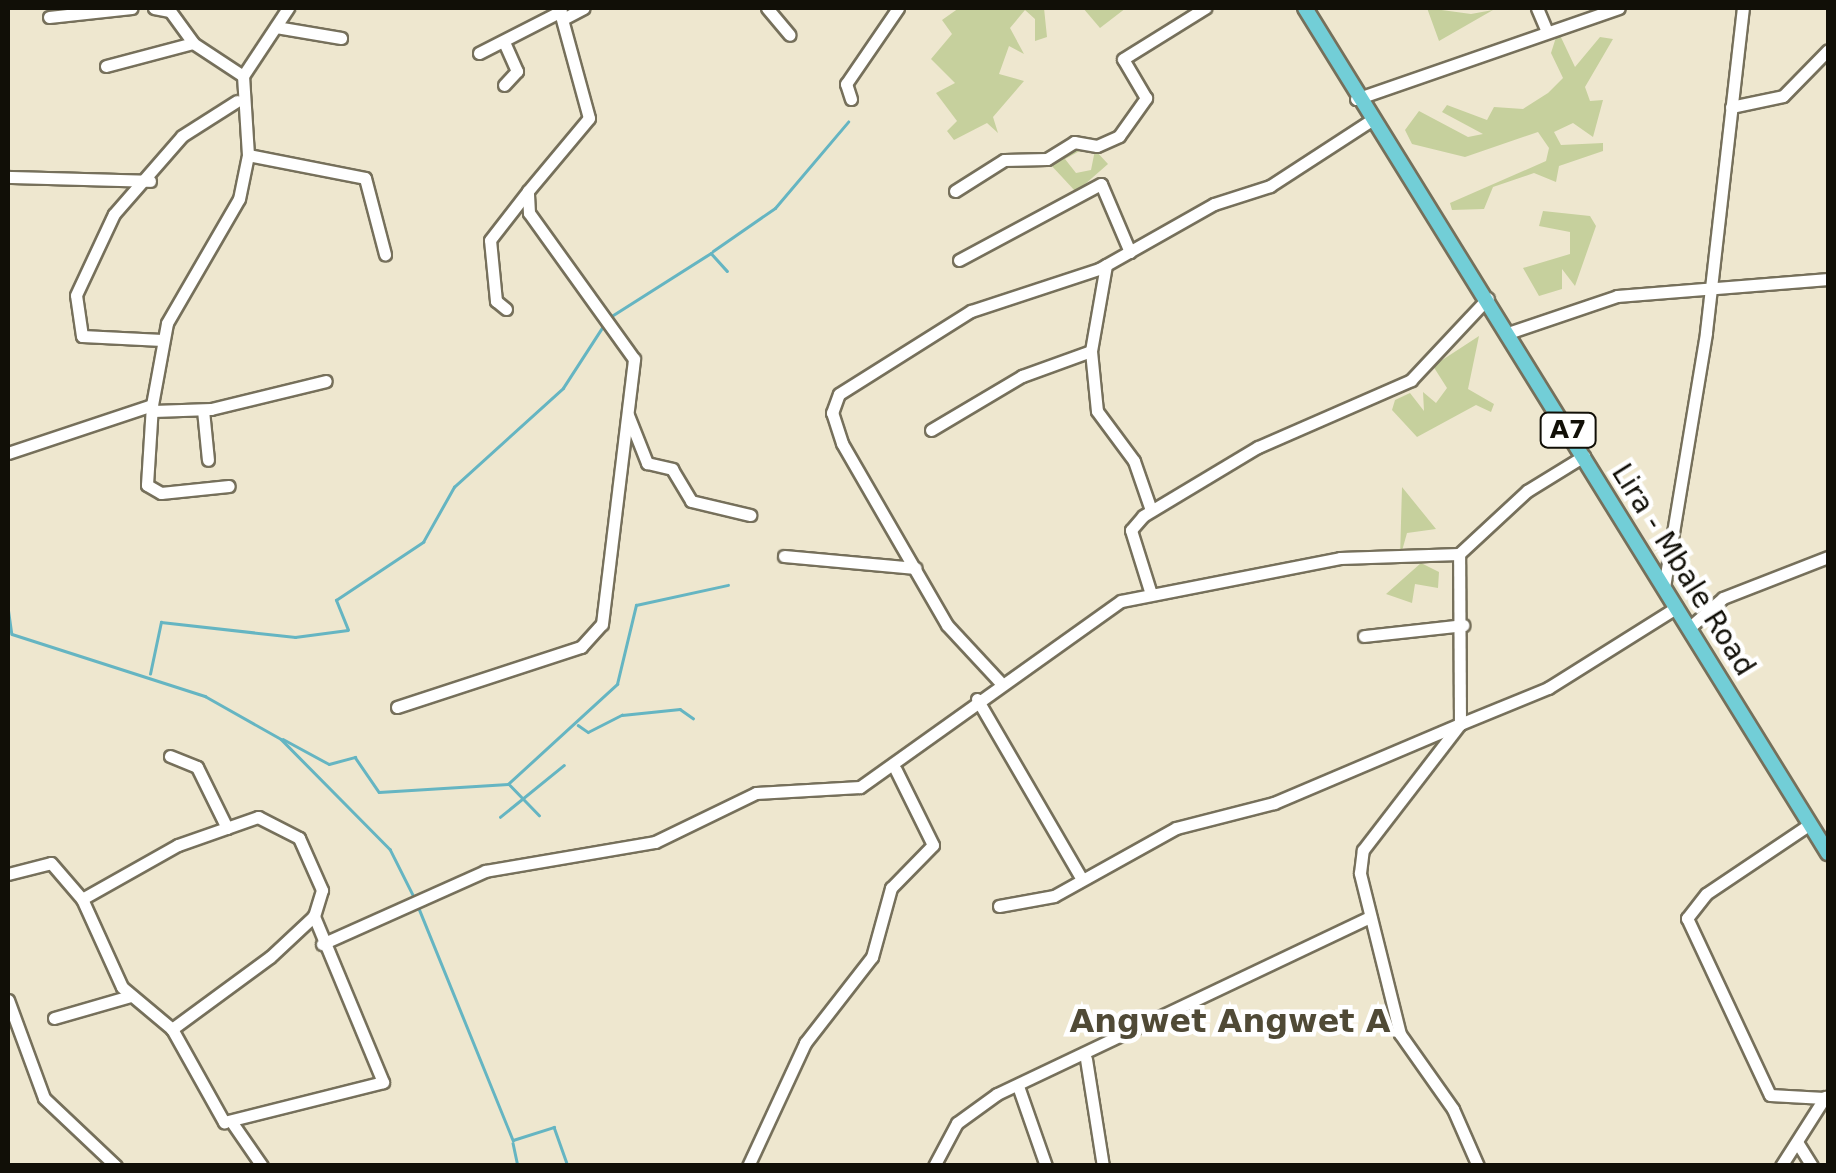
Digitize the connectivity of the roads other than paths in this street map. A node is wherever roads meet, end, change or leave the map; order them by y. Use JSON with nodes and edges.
{"nodes":[{"id":1,"x":132,"y":8,"type":"edge"},
{"id":2,"x":154,"y":8,"type":"edge"},
{"id":3,"x":288,"y":8,"type":"edge"},
{"id":4,"x":584,"y":8,"type":"edge"},
{"id":5,"x":767,"y":8,"type":"edge"},
{"id":6,"x":898,"y":8,"type":"edge"},
{"id":7,"x":1205,"y":8,"type":"edge"},
{"id":8,"x":1305,"y":8,"type":"edge"},
{"id":9,"x":1537,"y":8,"type":"edge"},
{"id":10,"x":1620,"y":8,"type":"edge"},
{"id":11,"x":1742,"y":8,"type":"edge"},
{"id":12,"x":562,"y":12,"type":"edge"},
{"id":13,"x":49,"y":16,"type":"dead end"},
{"id":14,"x":276,"y":27,"type":"junction"},
{"id":15,"x":1545,"y":27,"type":"junction"},
{"id":16,"x":790,"y":36,"type":"dead end"},
{"id":17,"x":341,"y":38,"type":"dead end"},
{"id":18,"x":504,"y":42,"type":"junction"},
{"id":19,"x":193,"y":43,"type":"junction"},
{"id":20,"x":1828,"y":50,"type":"edge"},
{"id":21,"x":479,"y":53,"type":"dead end"},
{"id":22,"x":106,"y":66,"type":"dead end"},
{"id":23,"x":243,"y":76,"type":"junction"},
{"id":24,"x":504,"y":85,"type":"dead end"},
{"id":25,"x":851,"y":99,"type":"dead end"},
{"id":26,"x":1356,"y":99,"type":"junction"},
{"id":27,"x":238,"y":101,"type":"junction"},
{"id":28,"x":1732,"y":107,"type":"junction"},
{"id":29,"x":1370,"y":121,"type":"junction"},
{"id":30,"x":248,"y":155,"type":"junction"},
{"id":31,"x":8,"y":177,"type":"edge"},
{"id":32,"x":150,"y":181,"type":"junction"},
{"id":33,"x":528,"y":190,"type":"junction"},
{"id":34,"x":955,"y":192,"type":"dead end"},
{"id":35,"x":1130,"y":252,"type":"junction"},
{"id":36,"x":385,"y":254,"type":"dead end"},
{"id":37,"x":960,"y":260,"type":"dead end"},
{"id":38,"x":1106,"y":266,"type":"junction"},
{"id":39,"x":1828,"y":279,"type":"edge"},
{"id":40,"x":1710,"y":284,"type":"junction"},
{"id":41,"x":1488,"y":298,"type":"junction"},
{"id":42,"x":506,"y":309,"type":"dead end"},
{"id":43,"x":1508,"y":333,"type":"junction"},
{"id":44,"x":162,"y":340,"type":"junction"},
{"id":45,"x":1091,"y":351,"type":"junction"},
{"id":46,"x":326,"y":381,"type":"dead end"},
{"id":47,"x":153,"y":408,"type":"junction"},
{"id":48,"x":203,"y":410,"type":"junction"},
{"id":49,"x":628,"y":415,"type":"junction"},
{"id":50,"x":931,"y":430,"type":"dead end"},
{"id":51,"x":10,"y":447,"type":"edge"},
{"id":52,"x":1584,"y":456,"type":"junction"},
{"id":53,"x":208,"y":460,"type":"dead end"},
{"id":54,"x":229,"y":486,"type":"dead end"},
{"id":55,"x":1151,"y":510,"type":"junction"},
{"id":56,"x":750,"y":514,"type":"dead end"},
{"id":57,"x":1459,"y":554,"type":"junction"},
{"id":58,"x":784,"y":556,"type":"dead end"},
{"id":59,"x":1828,"y":556,"type":"edge"},
{"id":60,"x":915,"y":568,"type":"junction"},
{"id":61,"x":1664,"y":587,"type":"junction"},
{"id":62,"x":1151,"y":594,"type":"junction"},
{"id":63,"x":1676,"y":607,"type":"junction"},
{"id":64,"x":1463,"y":625,"type":"junction"},
{"id":65,"x":1689,"y":628,"type":"junction"},
{"id":66,"x":1364,"y":636,"type":"dead end"},
{"id":67,"x":999,"y":681,"type":"junction"},
{"id":68,"x":977,"y":700,"type":"junction"},
{"id":69,"x":396,"y":707,"type":"dead end"},
{"id":70,"x":1460,"y":724,"type":"junction"},
{"id":71,"x":170,"y":756,"type":"dead end"},
{"id":72,"x":896,"y":770,"type":"junction"},
{"id":73,"x":1810,"y":824,"type":"junction"},
{"id":74,"x":227,"y":828,"type":"junction"},
{"id":75,"x":1828,"y":854,"type":"edge"},
{"id":76,"x":8,"y":874,"type":"edge"},
{"id":77,"x":1080,"y":876,"type":"junction"},
{"id":78,"x":82,"y":899,"type":"junction"},
{"id":79,"x":1000,"y":906,"type":"dead end"},
{"id":80,"x":314,"y":916,"type":"junction"},
{"id":81,"x":1370,"y":917,"type":"junction"},
{"id":82,"x":322,"y":944,"type":"junction"},
{"id":83,"x":130,"y":996,"type":"junction"},
{"id":84,"x":8,"y":1000,"type":"edge"},
{"id":85,"x":54,"y":1018,"type":"dead end"},
{"id":86,"x":172,"y":1029,"type":"junction"},
{"id":87,"x":1086,"y":1060,"type":"junction"},
{"id":88,"x":1018,"y":1086,"type":"junction"},
{"id":89,"x":1826,"y":1096,"type":"edge"},
{"id":90,"x":233,"y":1124,"type":"junction"},
{"id":91,"x":1798,"y":1142,"type":"junction"},
{"id":92,"x":116,"y":1166,"type":"edge"},
{"id":93,"x":262,"y":1166,"type":"edge"},
{"id":94,"x":748,"y":1166,"type":"edge"},
{"id":95,"x":934,"y":1166,"type":"edge"},
{"id":96,"x":1046,"y":1166,"type":"edge"},
{"id":97,"x":1103,"y":1166,"type":"edge"},
{"id":98,"x":1478,"y":1166,"type":"edge"},
{"id":99,"x":1782,"y":1166,"type":"edge"},
{"id":100,"x":1812,"y":1166,"type":"edge"}],
"edges":[{"from":1,"to":13,"type":"street"},
{"from":2,"to":19,"type":"street"},
{"from":3,"to":14,"type":"street"},
{"from":4,"to":12,"type":"street"},
{"from":5,"to":16,"type":"street"},
{"from":6,"to":25,"type":"street"},
{"from":7,"to":34,"type":"street"},
{"from":8,"to":26,"type":"main road","name":"Lira - Mbale Road","number":"A7"},
{"from":9,"to":15,"type":"street"},
{"from":10,"to":15,"type":"street"},
{"from":11,"to":28,"type":"street"},
{"from":12,"to":18,"type":"street"},
{"from":12,"to":33,"type":"street"},
{"from":14,"to":17,"type":"street"},
{"from":14,"to":23,"type":"street"},
{"from":15,"to":26,"type":"street"},
{"from":18,"to":21,"type":"street"},
{"from":18,"to":24,"type":"street"},
{"from":19,"to":22,"type":"street"},
{"from":19,"to":23,"type":"street"},
{"from":20,"to":28,"type":"street"},
{"from":23,"to":27,"type":"street"},
{"from":26,"to":29,"type":"main road","name":"Lira - Mbale Road","number":"A7"},
{"from":27,"to":30,"type":"street"},
{"from":27,"to":32,"type":"street"},
{"from":28,"to":40,"type":"street"},
{"from":29,"to":35,"type":"street"},
{"from":29,"to":41,"type":"main road","name":"Lira - Mbale Road","number":"A7"},
{"from":30,"to":36,"type":"street"},
{"from":30,"to":44,"type":"street"},
{"from":31,"to":32,"type":"street"},
{"from":32,"to":44,"type":"street"},
{"from":33,"to":42,"type":"street"},
{"from":33,"to":49,"type":"street"},
{"from":35,"to":37,"type":"street"},
{"from":35,"to":38,"type":"street"},
{"from":38,"to":45,"type":"street"},
{"from":38,"to":60,"type":"street"},
{"from":39,"to":40,"type":"street"},
{"from":40,"to":43,"type":"street"},
{"from":40,"to":61,"type":"street"},
{"from":41,"to":43,"type":"main road","name":"Lira - Mbale Road","number":"A7"},
{"from":41,"to":55,"type":"street"},
{"from":43,"to":52,"type":"main road","name":"Lira - Mbale Road","number":"A7"},
{"from":44,"to":47,"type":"street"},
{"from":45,"to":50,"type":"street"},
{"from":45,"to":55,"type":"street"},
{"from":46,"to":48,"type":"street"},
{"from":47,"to":48,"type":"street"},
{"from":47,"to":51,"type":"street"},
{"from":47,"to":54,"type":"street"},
{"from":48,"to":53,"type":"street"},
{"from":49,"to":56,"type":"street"},
{"from":49,"to":69,"type":"street"},
{"from":52,"to":57,"type":"street"},
{"from":52,"to":61,"type":"main road","name":"Lira - Mbale Road","number":"A7"},
{"from":55,"to":62,"type":"street"},
{"from":57,"to":62,"type":"street"},
{"from":57,"to":64,"type":"street"},
{"from":58,"to":60,"type":"street"},
{"from":59,"to":65,"type":"street"},
{"from":60,"to":67,"type":"street"},
{"from":61,"to":63,"type":"main road","name":"Lira - Mbale Road","number":"A7"},
{"from":62,"to":67,"type":"street"},
{"from":63,"to":65,"type":"main road","name":"Lira - Mbale Road","number":"A7"},
{"from":63,"to":70,"type":"street"},
{"from":64,"to":66,"type":"street"},
{"from":64,"to":70,"type":"street"},
{"from":65,"to":73,"type":"main road","name":"Lira - Mbale Road","number":"A7"},
{"from":67,"to":68,"type":"street"},
{"from":68,"to":72,"type":"street"},
{"from":68,"to":77,"type":"street"},
{"from":70,"to":77,"type":"street"},
{"from":70,"to":81,"type":"street"},
{"from":71,"to":74,"type":"street"},
{"from":72,"to":82,"type":"street"},
{"from":72,"to":94,"type":"street"},
{"from":73,"to":75,"type":"main road","name":"Lira - Mbale Road","number":"A7"},
{"from":73,"to":89,"type":"street"},
{"from":74,"to":78,"type":"street"},
{"from":74,"to":80,"type":"street"},
{"from":76,"to":78,"type":"street"},
{"from":77,"to":79,"type":"street"},
{"from":78,"to":83,"type":"street"},
{"from":80,"to":82,"type":"street"},
{"from":80,"to":86,"type":"street"},
{"from":81,"to":87,"type":"street"},
{"from":81,"to":98,"type":"street"},
{"from":82,"to":90,"type":"street"},
{"from":83,"to":85,"type":"street"},
{"from":83,"to":86,"type":"street"},
{"from":84,"to":92,"type":"street"},
{"from":86,"to":90,"type":"street"},
{"from":87,"to":88,"type":"street"},
{"from":87,"to":97,"type":"street"},
{"from":88,"to":95,"type":"street"},
{"from":88,"to":96,"type":"street"},
{"from":89,"to":91,"type":"street"},
{"from":90,"to":93,"type":"street"},
{"from":91,"to":99,"type":"street"},
{"from":91,"to":100,"type":"street"}]}
